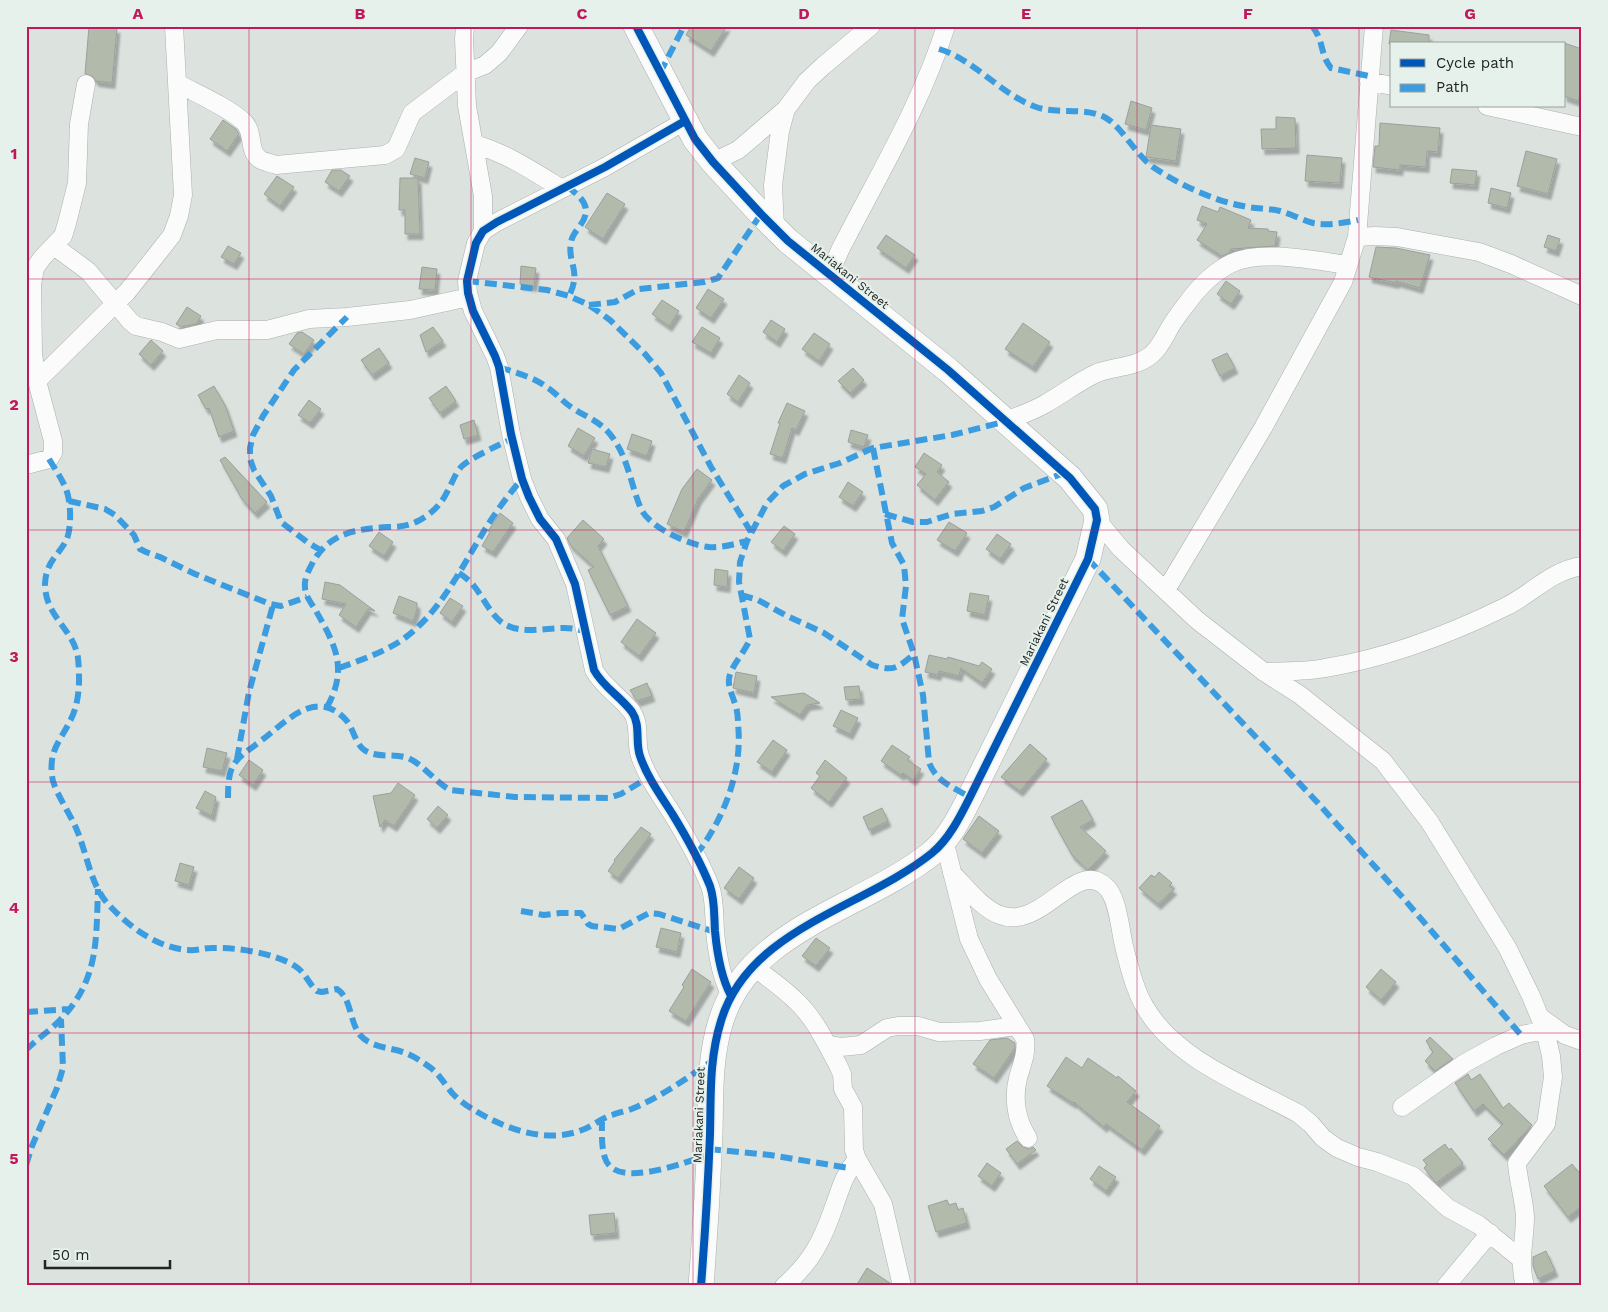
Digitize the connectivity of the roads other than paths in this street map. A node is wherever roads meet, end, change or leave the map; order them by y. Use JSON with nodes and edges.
{"nodes":[{"id":1,"x":174,"y":26,"type":"edge"},
{"id":2,"x":465,"y":26,"type":"edge"},
{"id":3,"x":519,"y":26,"type":"edge"},
{"id":4,"x":636,"y":26,"type":"edge"},
{"id":5,"x":871,"y":26,"type":"edge"},
{"id":6,"x":946,"y":26,"type":"edge"},
{"id":7,"x":1374,"y":26,"type":"edge"},
{"id":8,"x":465,"y":73,"type":"junction"},
{"id":9,"x":1369,"y":81,"type":"junction"},
{"id":10,"x":177,"y":83,"type":"junction"},
{"id":11,"x":86,"y":84,"type":"dead end"},
{"id":12,"x":1390,"y":86,"type":"edge"},
{"id":13,"x":1496,"y":108,"type":"edge"},
{"id":14,"x":786,"y":109,"type":"junction"},
{"id":15,"x":685,"y":121,"type":"junction"},
{"id":16,"x":1582,"y":127,"type":"edge"},
{"id":17,"x":474,"y":144,"type":"junction"},
{"id":18,"x":713,"y":162,"type":"junction"},
{"id":19,"x":562,"y":189,"type":"junction"},
{"id":20,"x":775,"y":228,"type":"junction"},
{"id":21,"x":483,"y":232,"type":"junction"},
{"id":22,"x":1357,"y":238,"type":"junction"},
{"id":23,"x":54,"y":246,"type":"junction"},
{"id":24,"x":1348,"y":265,"type":"junction"},
{"id":25,"x":836,"y":280,"type":"junction"},
{"id":26,"x":1582,"y":296,"type":"edge"},
{"id":27,"x":469,"y":297,"type":"junction"},
{"id":28,"x":115,"y":304,"type":"junction"},
{"id":29,"x":37,"y":381,"type":"junction"},
{"id":30,"x":1007,"y":421,"type":"junction"},
{"id":31,"x":26,"y":465,"type":"edge"},
{"id":32,"x":1097,"y":520,"type":"junction"},
{"id":33,"x":1582,"y":566,"type":"edge"},
{"id":34,"x":1166,"y":590,"type":"junction"},
{"id":35,"x":1264,"y":672,"type":"junction"},
{"id":36,"x":944,"y":840,"type":"junction"},
{"id":37,"x":952,"y":873,"type":"junction"},
{"id":38,"x":752,"y":966,"type":"junction"},
{"id":39,"x":732,"y":996,"type":"junction"},
{"id":40,"x":1543,"y":1024,"type":"junction"},
{"id":41,"x":1016,"y":1026,"type":"junction"},
{"id":42,"x":1582,"y":1041,"type":"edge"},
{"id":43,"x":828,"y":1046,"type":"junction"},
{"id":44,"x":1402,"y":1107,"type":"dead end"},
{"id":45,"x":1028,"y":1138,"type":"dead end"},
{"id":46,"x":857,"y":1159,"type":"junction"},
{"id":47,"x":1490,"y":1233,"type":"junction"},
{"id":48,"x":1521,"y":1259,"type":"junction"},
{"id":49,"x":701,"y":1286,"type":"edge"},
{"id":50,"x":784,"y":1286,"type":"edge"},
{"id":51,"x":902,"y":1286,"type":"edge"},
{"id":52,"x":1446,"y":1286,"type":"edge"},
{"id":53,"x":1525,"y":1286,"type":"edge"}],
"edges":[{"from":1,"to":10,"type":"street"},
{"from":2,"to":8,"type":"street"},
{"from":3,"to":8,"type":"street"},
{"from":4,"to":15,"type":"street","name":"Mariakani Street"},
{"from":5,"to":14,"type":"street"},
{"from":6,"to":25,"type":"street"},
{"from":7,"to":9,"type":"street"},
{"from":8,"to":10,"type":"street"},
{"from":8,"to":17,"type":"street"},
{"from":9,"to":12,"type":"street"},
{"from":9,"to":22,"type":"street"},
{"from":10,"to":28,"type":"street"},
{"from":11,"to":23,"type":"street"},
{"from":13,"to":16,"type":"street"},
{"from":14,"to":18,"type":"street"},
{"from":14,"to":20,"type":"street"},
{"from":15,"to":18,"type":"street","name":"Mariakani Street"},
{"from":15,"to":19,"type":"street"},
{"from":17,"to":19,"type":"street"},
{"from":17,"to":21,"type":"street"},
{"from":18,"to":20,"type":"street","name":"Mariakani Street"},
{"from":19,"to":21,"type":"street"},
{"from":20,"to":25,"type":"street","name":"Mariakani Street"},
{"from":21,"to":27,"type":"street"},
{"from":22,"to":24,"type":"street"},
{"from":22,"to":26,"type":"street"},
{"from":23,"to":28,"type":"street"},
{"from":23,"to":29,"type":"street"},
{"from":24,"to":30,"type":"street"},
{"from":24,"to":34,"type":"street"},
{"from":25,"to":30,"type":"street","name":"Mariakani Street"},
{"from":27,"to":28,"type":"street"},
{"from":27,"to":39,"type":"street"},
{"from":28,"to":29,"type":"street"},
{"from":29,"to":31,"type":"street"},
{"from":30,"to":32,"type":"street","name":"Mariakani Street"},
{"from":32,"to":34,"type":"street"},
{"from":32,"to":36,"type":"street","name":"Mariakani Street"},
{"from":33,"to":35,"type":"street"},
{"from":34,"to":35,"type":"street"},
{"from":35,"to":40,"type":"street"},
{"from":36,"to":37,"type":"street"},
{"from":36,"to":38,"type":"street","name":"Mariakani Street"},
{"from":37,"to":41,"type":"street"},
{"from":37,"to":47,"type":"street"},
{"from":38,"to":39,"type":"street","name":"Mariakani Street"},
{"from":38,"to":43,"type":"street"},
{"from":39,"to":49,"type":"street","name":"Mariakani Street"},
{"from":40,"to":42,"type":"street"},
{"from":40,"to":44,"type":"street"},
{"from":40,"to":48,"type":"street"},
{"from":41,"to":43,"type":"street"},
{"from":41,"to":45,"type":"street"},
{"from":43,"to":46,"type":"street"},
{"from":46,"to":50,"type":"street"},
{"from":46,"to":51,"type":"street"},
{"from":47,"to":48,"type":"street"},
{"from":47,"to":52,"type":"street"},
{"from":48,"to":53,"type":"street"}]}
